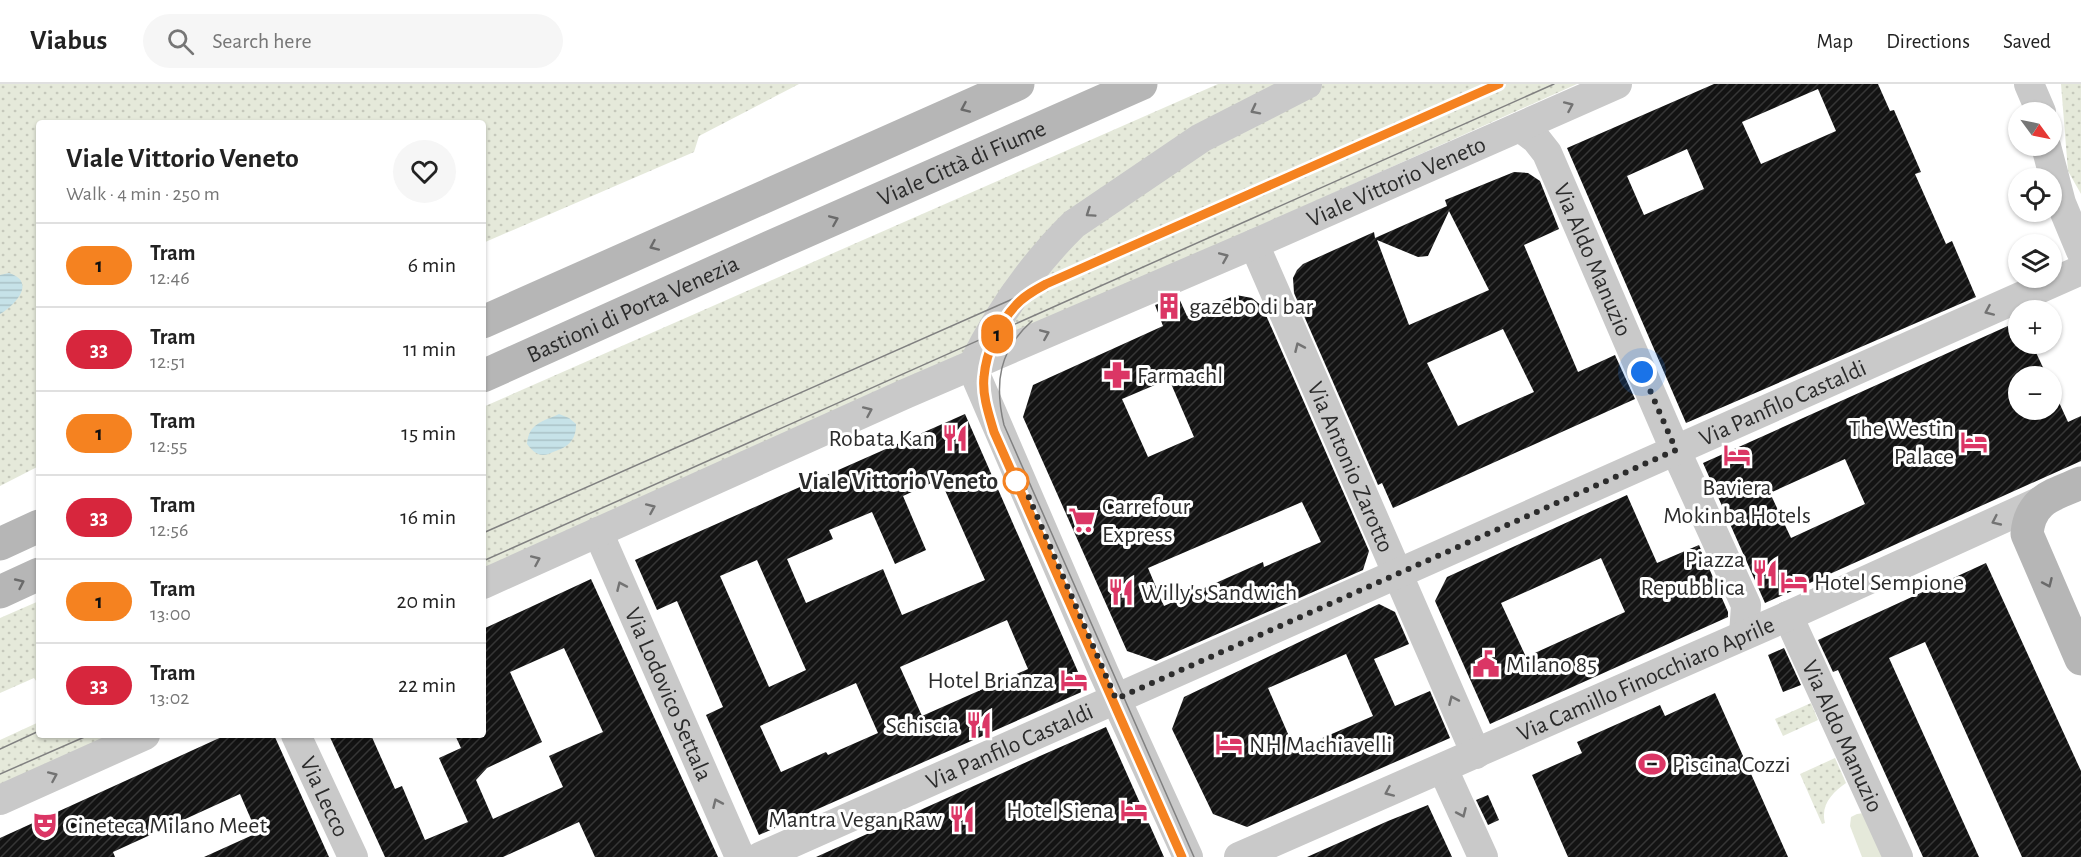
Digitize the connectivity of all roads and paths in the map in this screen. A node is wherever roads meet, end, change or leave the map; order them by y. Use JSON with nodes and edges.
{"nodes":[{"id":1,"x":1018,"y":84,"type":"edge"},
{"id":2,"x":1141,"y":84,"type":"edge"},
{"id":3,"x":1307,"y":84,"type":"edge"},
{"id":4,"x":1617,"y":84,"type":"edge"},
{"id":5,"x":1520,"y":127,"type":"junction"},
{"id":6,"x":2049,"y":156,"type":"edge"},
{"id":7,"x":761,"y":199,"type":"joint"},
{"id":8,"x":780,"y":242,"type":"joint"},
{"id":9,"x":1254,"y":244,"type":"junction"},
{"id":10,"x":2081,"y":251,"type":"edge"},
{"id":11,"x":2081,"y":270,"type":"edge"},
{"id":12,"x":486,"y":321,"type":"edge"},
{"id":13,"x":972,"y":366,"type":"junction"},
{"id":14,"x":486,"y":375,"type":"edge"},
{"id":15,"x":1676,"y":450,"type":"junction"},
{"id":16,"x":2081,"y":483,"type":"edge"},
{"id":17,"x":2050,"y":497,"type":"junction"},
{"id":18,"x":36,"y":527,"type":"edge"},
{"id":19,"x":598,"y":532,"type":"junction"},
{"id":20,"x":0,"y":544,"type":"edge"},
{"id":21,"x":1398,"y":574,"type":"junction"},
{"id":22,"x":36,"y":575,"type":"edge"},
{"id":23,"x":486,"y":583,"type":"edge"},
{"id":24,"x":0,"y":592,"type":"edge"},
{"id":25,"x":1788,"y":616,"type":"junction"},
{"id":26,"x":1744,"y":635,"type":"junction"},
{"id":27,"x":2081,"y":659,"type":"edge"},
{"id":28,"x":1116,"y":699,"type":"junction"},
{"id":29,"x":138,"y":738,"type":"edge"},
{"id":30,"x":297,"y":738,"type":"edge"},
{"id":31,"x":1476,"y":754,"type":"junction"},
{"id":32,"x":1443,"y":769,"type":"junction"},
{"id":33,"x":0,"y":800,"type":"edge"},
{"id":34,"x":353,"y":857,"type":"edge"},
{"id":35,"x":740,"y":857,"type":"edge"},
{"id":36,"x":760,"y":857,"type":"edge"},
{"id":37,"x":1188,"y":857,"type":"edge"},
{"id":38,"x":1239,"y":857,"type":"edge"},
{"id":39,"x":1483,"y":857,"type":"edge"},
{"id":40,"x":1898,"y":857,"type":"edge"}],
"edges":[{"from":1,"to":7,"type":"main road","name":"Viale Città di Fiume","one_way":true},
{"from":8,"to":2,"type":"main road","name":"Viale Città di Fiume","one_way":true},
{"from":3,"to":13,"type":"street","one_way":true},
{"from":5,"to":4,"type":"street","name":"Viale Vittorio Veneto","one_way":true},
{"from":5,"to":9,"type":"street","name":"Viale Vittorio Veneto"},
{"from":5,"to":15,"type":"street","name":"Via Aldo Manuzio"},
{"from":6,"to":10,"type":"street"},
{"from":7,"to":12,"type":"main road","name":"Bastioni di Porta Venezia","one_way":true},
{"from":8,"to":14,"type":"main road","name":"Bastioni di Porta Venezia"},
{"from":13,"to":9,"type":"street","name":"Viale Vittorio Veneto","one_way":true},
{"from":21,"to":9,"type":"street","name":"Via Antonio Zarotto","one_way":true},
{"from":11,"to":15,"type":"street","name":"Via Panfilo Castaldi","one_way":true},
{"from":19,"to":13,"type":"street","name":"Viale Vittorio Veneto","one_way":true},
{"from":13,"to":28,"type":"street"},
{"from":15,"to":21,"type":"street","name":"Via Panfilo Castaldi"},
{"from":15,"to":26,"type":"street","name":"Via Aldo Manuzio"},
{"from":16,"to":17,"type":"main road"},
{"from":17,"to":25,"type":"street","name":"Via Camillo Finocchiaro Aprile","one_way":true},
{"from":17,"to":27,"type":"main road","one_way":true},
{"from":18,"to":20,"type":"main road"},
{"from":23,"to":19,"type":"street","name":"Viale Vittorio Veneto","one_way":true},
{"from":35,"to":19,"type":"street","name":"Via Lodovico Settala","one_way":true},
{"from":21,"to":28,"type":"street","name":"Via Panfilo Castaldi"},
{"from":31,"to":21,"type":"street","name":"Via Antonio Zarotto","one_way":true},
{"from":24,"to":22,"type":"main road","one_way":true},
{"from":25,"to":26,"type":"street","name":"Via Camillo Finocchiaro Aprile"},
{"from":25,"to":40,"type":"street","name":"Via Aldo Manuzio"},
{"from":26,"to":31,"type":"street","name":"Via Camillo Finocchiaro Aprile"},
{"from":28,"to":36,"type":"street","name":"Via Panfilo Castaldi"},
{"from":28,"to":37,"type":"street"},
{"from":33,"to":29,"type":"street","one_way":true},
{"from":30,"to":34,"type":"street","name":"Via Lecco"},
{"from":31,"to":32,"type":"street","name":"Via Camillo Finocchiaro Aprile"},
{"from":32,"to":38,"type":"street","name":"Via Camillo Finocchiaro Aprile","one_way":true},
{"from":32,"to":39,"type":"street","one_way":true}]}
